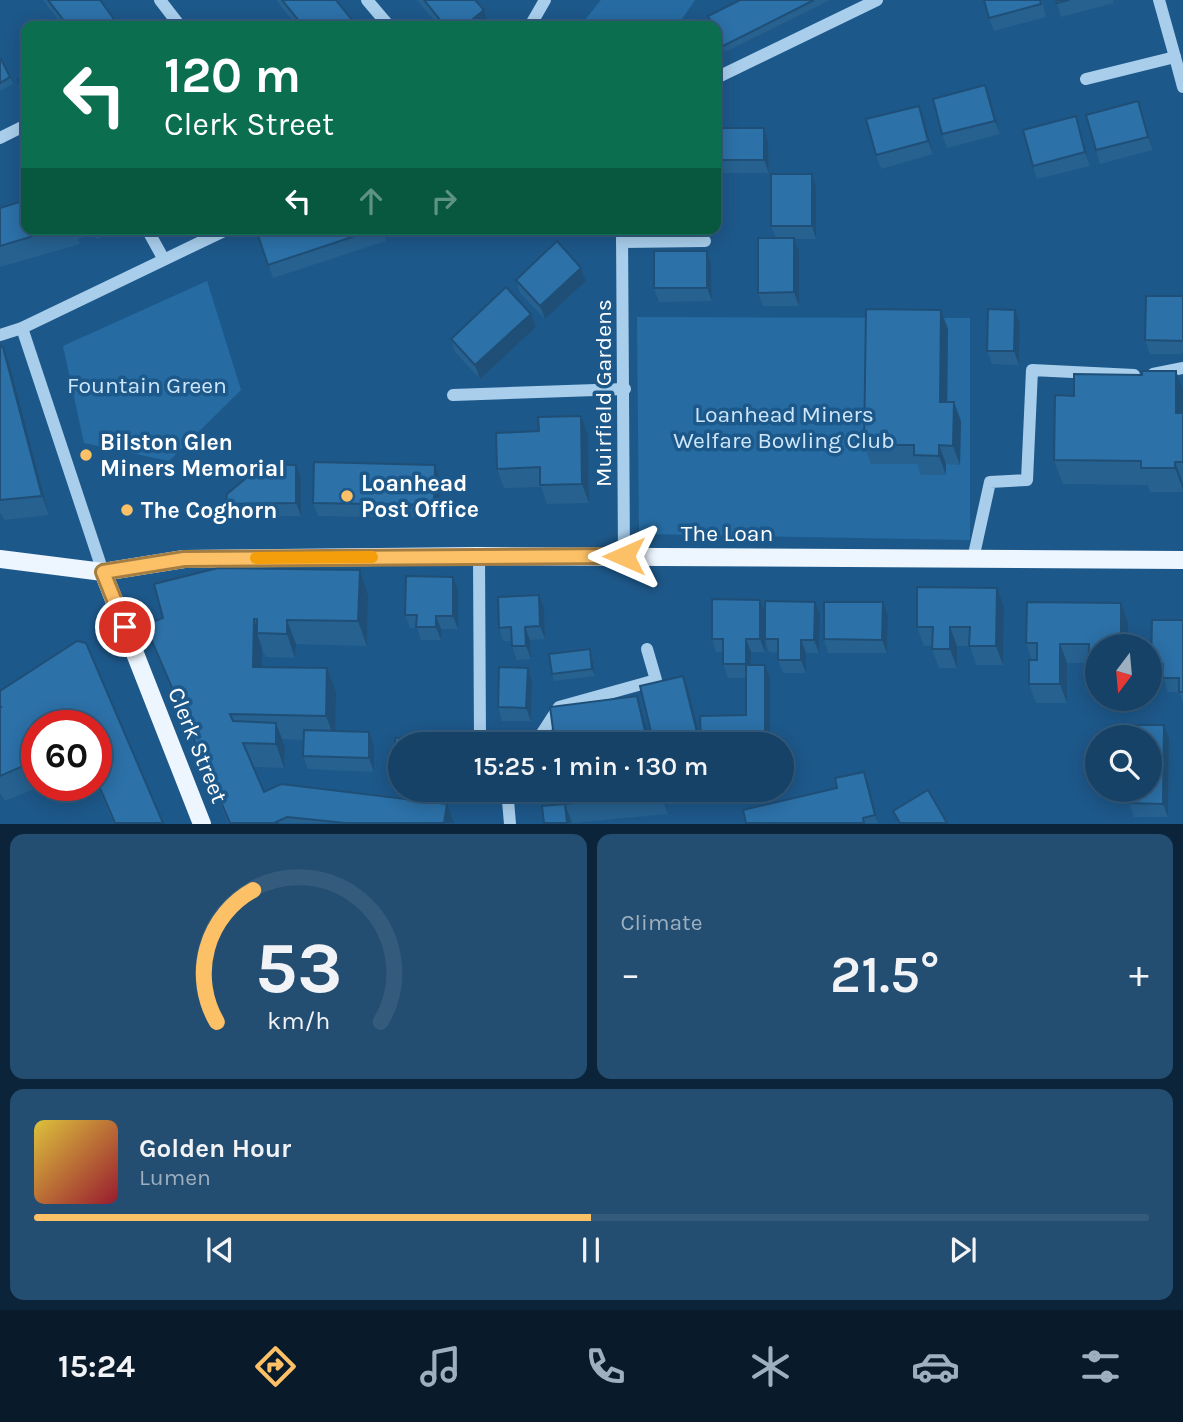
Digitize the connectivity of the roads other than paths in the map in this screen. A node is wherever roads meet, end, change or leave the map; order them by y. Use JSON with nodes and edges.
{"nodes":[{"id":1,"x":160,"y":0,"type":"edge"},
{"id":2,"x":367,"y":0,"type":"edge"},
{"id":3,"x":545,"y":0,"type":"edge"},
{"id":4,"x":877,"y":0,"type":"edge"},
{"id":5,"x":1159,"y":0,"type":"edge"},
{"id":6,"x":176,"y":21,"type":"edge"},
{"id":7,"x":385,"y":21,"type":"edge"},
{"id":8,"x":533,"y":21,"type":"edge"},
{"id":9,"x":1175,"y":57,"type":"junction"},
{"id":10,"x":721,"y":76,"type":"edge"},
{"id":11,"x":1086,"y":79,"type":"dead end"},
{"id":12,"x":1183,"y":87,"type":"edge"},
{"id":13,"x":21,"y":128,"type":"edge"},
{"id":14,"x":0,"y":138,"type":"edge"},
{"id":15,"x":150,"y":235,"type":"edge"},
{"id":16,"x":215,"y":235,"type":"edge"},
{"id":17,"x":622,"y":236,"type":"edge"},
{"id":18,"x":705,"y":241,"type":"dead end"},
{"id":19,"x":163,"y":258,"type":"junction"},
{"id":20,"x":22,"y":328,"type":"junction"},
{"id":21,"x":0,"y":335,"type":"edge"},
{"id":22,"x":1183,"y":368,"type":"edge"},
{"id":23,"x":625,"y":389,"type":"junction"},
{"id":24,"x":453,"y":395,"type":"dead end"},
{"id":25,"x":479,"y":555,"type":"junction"},
{"id":26,"x":624,"y":556,"type":"junction"},
{"id":27,"x":0,"y":559,"type":"edge"},
{"id":28,"x":973,"y":559,"type":"junction"},
{"id":29,"x":1183,"y":561,"type":"edge"},
{"id":30,"x":103,"y":572,"type":"junction"},
{"id":31,"x":648,"y":649,"type":"dead end"},
{"id":32,"x":480,"y":732,"type":"edge"},
{"id":33,"x":543,"y":732,"type":"edge"},
{"id":34,"x":508,"y":802,"type":"edge"},
{"id":35,"x":202,"y":824,"type":"edge"},
{"id":36,"x":510,"y":824,"type":"edge"}],
"edges":[{"from":1,"to":6,"type":"street"},
{"from":2,"to":7,"type":"street"},
{"from":3,"to":8,"type":"street"},
{"from":4,"to":10,"type":"street"},
{"from":5,"to":9,"type":"street"},
{"from":9,"to":11,"type":"street"},
{"from":9,"to":12,"type":"street"},
{"from":13,"to":14,"type":"street"},
{"from":15,"to":19,"type":"street"},
{"from":16,"to":19,"type":"street"},
{"from":17,"to":18,"type":"street"},
{"from":17,"to":23,"type":"street","name":"Muirfield Gardens"},
{"from":19,"to":20,"type":"street"},
{"from":20,"to":21,"type":"street"},
{"from":20,"to":30,"type":"street","name":"Clerk Street"},
{"from":22,"to":28,"type":"street"},
{"from":23,"to":24,"type":"street"},
{"from":23,"to":26,"type":"street","name":"Muirfield Gardens"},
{"from":25,"to":26,"type":"main road","name":"The Loan"},
{"from":25,"to":30,"type":"main road","name":"The Loan"},
{"from":25,"to":32,"type":"street"},
{"from":26,"to":28,"type":"main road","name":"The Loan"},
{"from":27,"to":30,"type":"main road","name":"The Loan"},
{"from":28,"to":29,"type":"main road","name":"The Loan"},
{"from":30,"to":35,"type":"main road","name":"Clerk Street"},
{"from":31,"to":33,"type":"street"},
{"from":34,"to":36,"type":"street"}]}
